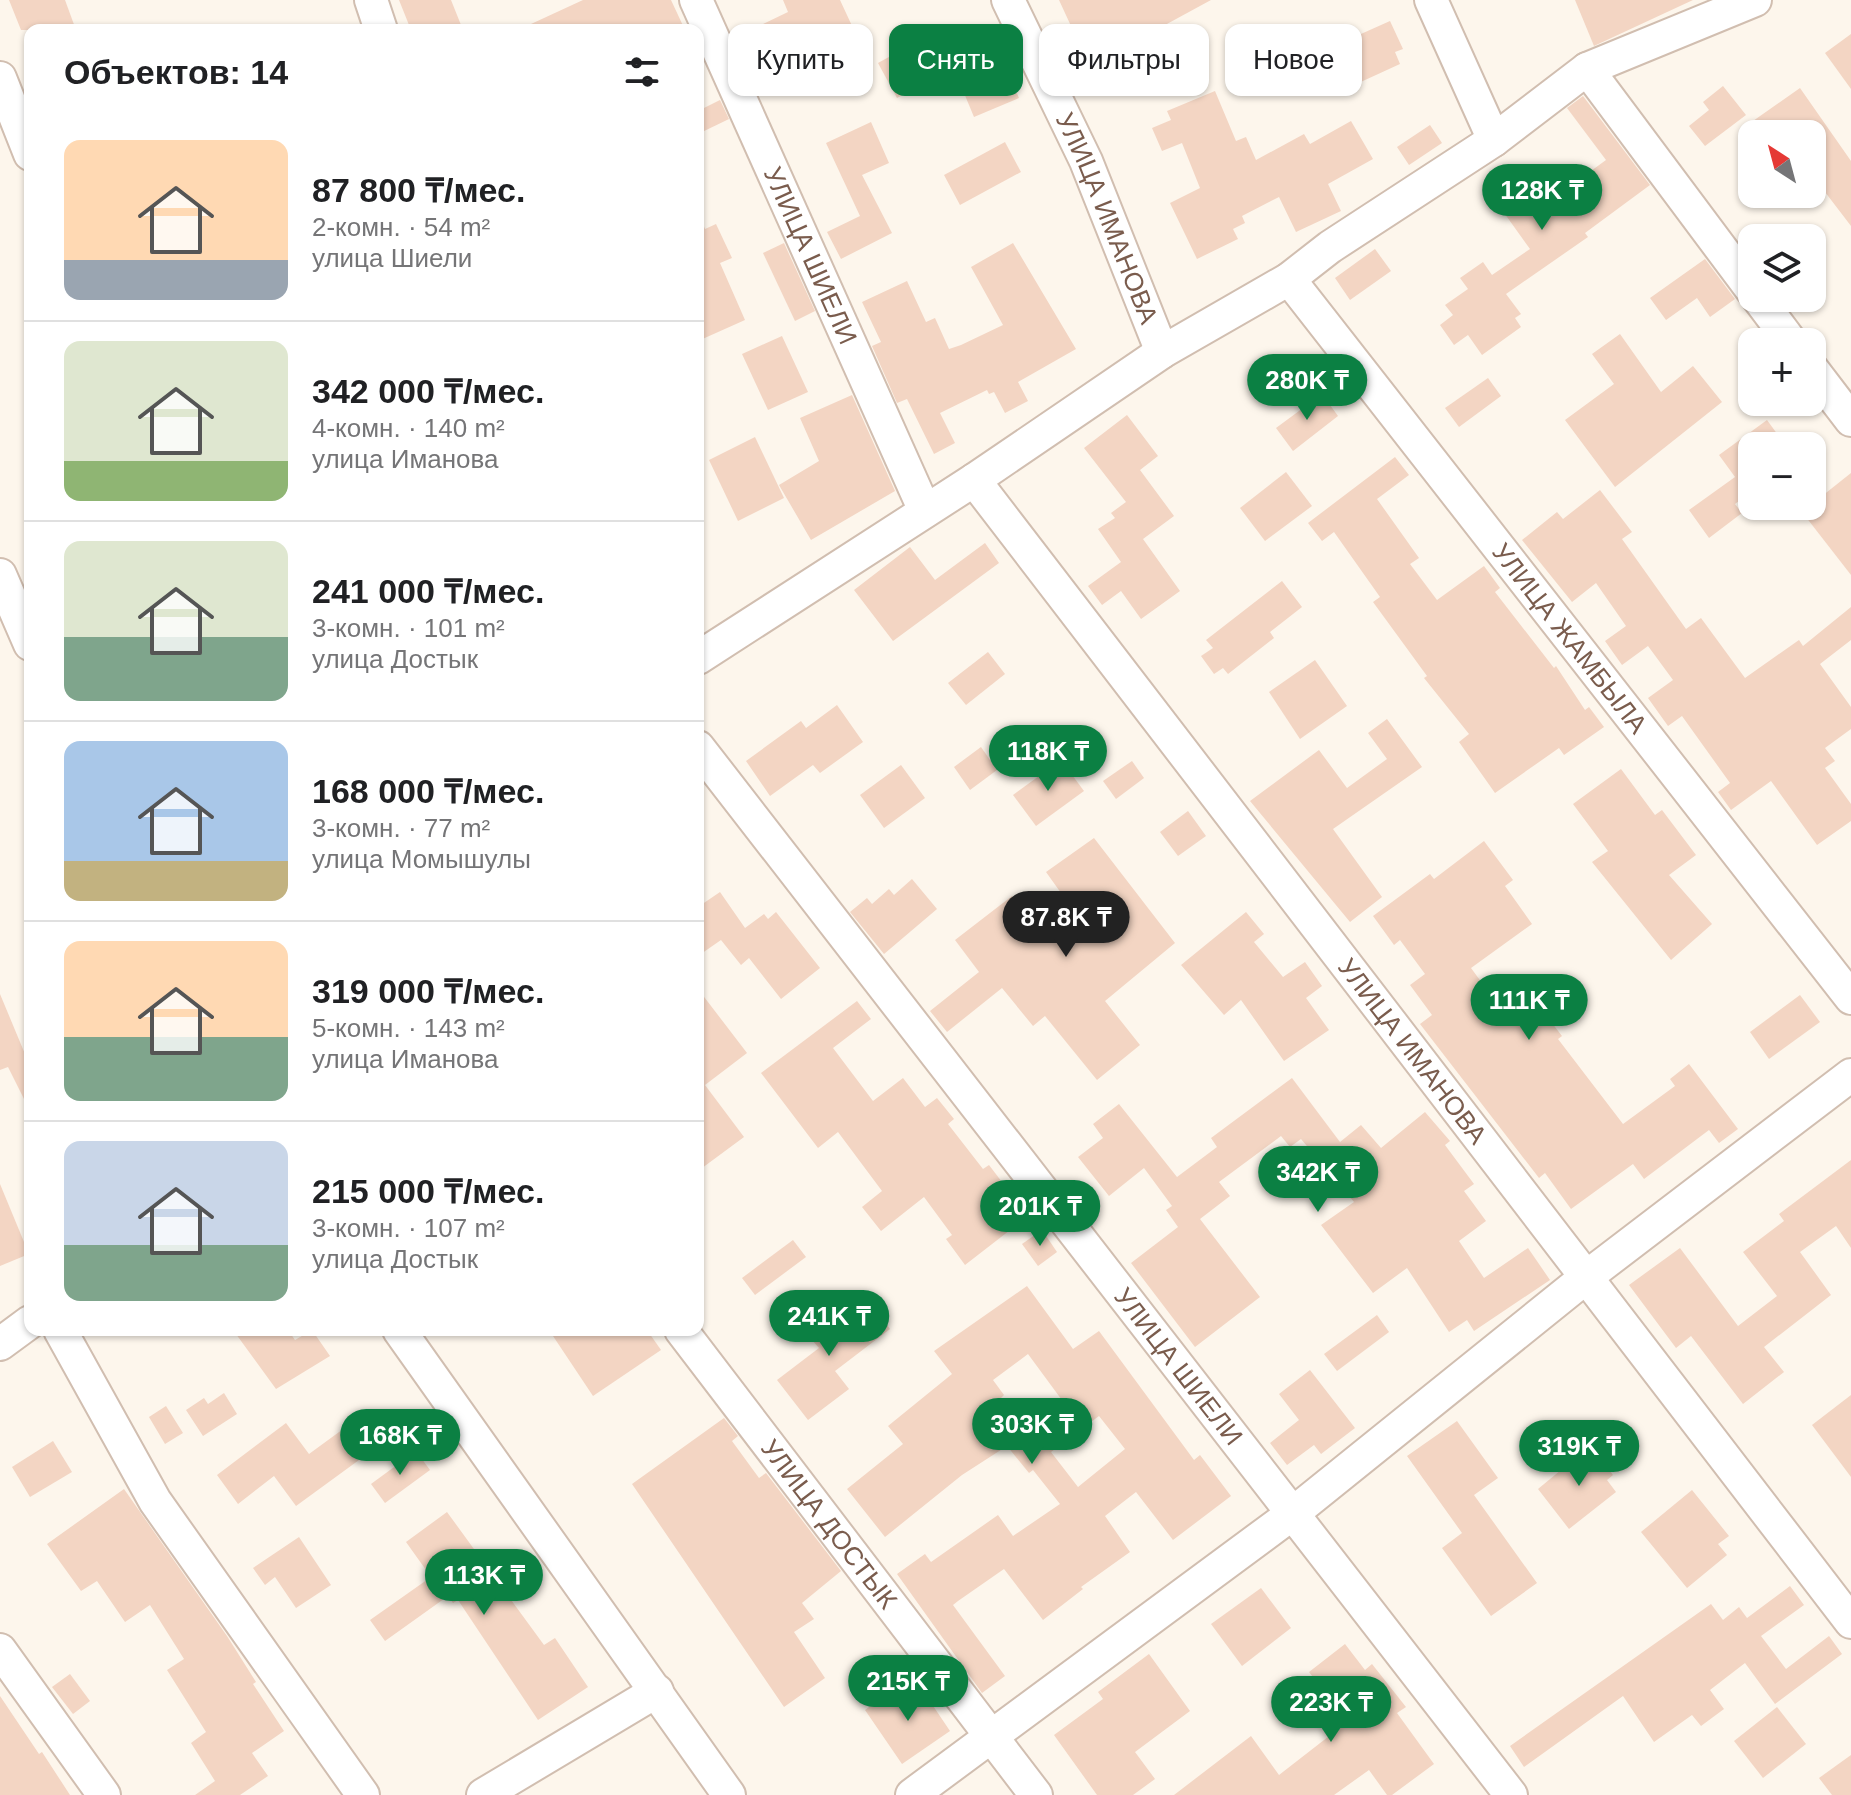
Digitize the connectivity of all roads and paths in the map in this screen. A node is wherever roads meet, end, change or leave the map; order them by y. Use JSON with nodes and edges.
{"nodes":[{"id":1,"x":371,"y":0,"type":"edge"},
{"id":2,"x":696,"y":0,"type":"edge"},
{"id":3,"x":1008,"y":0,"type":"edge"},
{"id":4,"x":1431,"y":0,"type":"edge"},
{"id":5,"x":1755,"y":0,"type":"edge"},
{"id":6,"x":379,"y":24,"type":"edge"},
{"id":7,"x":1587,"y":69,"type":"junction"},
{"id":8,"x":0,"y":78,"type":"edge"},
{"id":9,"x":24,"y":139,"type":"edge"},
{"id":10,"x":1494,"y":140,"type":"junction"},
{"id":11,"x":1738,"y":271,"type":"edge"},
{"id":12,"x":1289,"y":279,"type":"junction"},
{"id":13,"x":1162,"y":352,"type":"junction"},
{"id":14,"x":1826,"y":387,"type":"edge"},
{"id":15,"x":1851,"y":420,"type":"edge"},
{"id":16,"x":974,"y":480,"type":"junction"},
{"id":17,"x":925,"y":511,"type":"junction"},
{"id":18,"x":0,"y":575,"type":"edge"},
{"id":19,"x":24,"y":630,"type":"edge"},
{"id":20,"x":704,"y":654,"type":"edge"},
{"id":21,"x":704,"y":755,"type":"edge"},
{"id":22,"x":1851,"y":998,"type":"edge"},
{"id":23,"x":1851,"y":1075,"type":"edge"},
{"id":24,"x":1585,"y":1278,"type":"junction"},
{"id":25,"x":24,"y":1326,"type":"edge"},
{"id":26,"x":63,"y":1336,"type":"edge"},
{"id":27,"x":415,"y":1336,"type":"edge"},
{"id":28,"x":686,"y":1336,"type":"edge"},
{"id":29,"x":0,"y":1344,"type":"edge"},
{"id":30,"x":1292,"y":1514,"type":"junction"},
{"id":31,"x":1851,"y":1622,"type":"edge"},
{"id":32,"x":0,"y":1650,"type":"edge"},
{"id":33,"x":657,"y":1691,"type":"junction"},
{"id":34,"x":991,"y":1739,"type":"junction"},
{"id":35,"x":104,"y":1795,"type":"edge"},
{"id":36,"x":363,"y":1795,"type":"edge"},
{"id":37,"x":483,"y":1795,"type":"edge"},
{"id":38,"x":729,"y":1795,"type":"edge"},
{"id":39,"x":912,"y":1795,"type":"edge"},
{"id":40,"x":1036,"y":1795,"type":"edge"},
{"id":41,"x":1511,"y":1795,"type":"edge"}],
"edges":[{"from":1,"to":6,"type":"street"},
{"from":2,"to":17,"type":"street","name":"УЛИЦА ШИЕЛИ"},
{"from":3,"to":13,"type":"street","name":"УЛИЦА ИМАНОВА"},
{"from":4,"to":10,"type":"street"},
{"from":5,"to":7,"type":"street"},
{"from":7,"to":10,"type":"street"},
{"from":7,"to":11,"type":"street"},
{"from":8,"to":9,"type":"street"},
{"from":10,"to":12,"type":"street"},
{"from":12,"to":13,"type":"street"},
{"from":12,"to":22,"type":"street","name":"УЛИЦА ЖАМБЫЛА"},
{"from":13,"to":16,"type":"street"},
{"from":14,"to":15,"type":"street"},
{"from":16,"to":17,"type":"street"},
{"from":16,"to":24,"type":"street","name":"УЛИЦА ИМАНОВА"},
{"from":17,"to":20,"type":"street"},
{"from":18,"to":19,"type":"street"},
{"from":21,"to":30,"type":"street","name":"УЛИЦА ШИЕЛИ"},
{"from":23,"to":24,"type":"street"},
{"from":24,"to":30,"type":"street"},
{"from":24,"to":31,"type":"street","name":"УЛИЦА ИМАНОВА"},
{"from":25,"to":29,"type":"street"},
{"from":26,"to":36,"type":"street"},
{"from":27,"to":33,"type":"street"},
{"from":28,"to":34,"type":"street","name":"УЛИЦА ДОСТЫК"},
{"from":30,"to":34,"type":"street"},
{"from":30,"to":41,"type":"street","name":"УЛИЦА ШИЕЛИ"},
{"from":32,"to":35,"type":"street"},
{"from":33,"to":37,"type":"street"},
{"from":33,"to":38,"type":"street"},
{"from":34,"to":39,"type":"street"},
{"from":34,"to":40,"type":"street","name":"УЛИЦА ДОСТЫК"}]}
